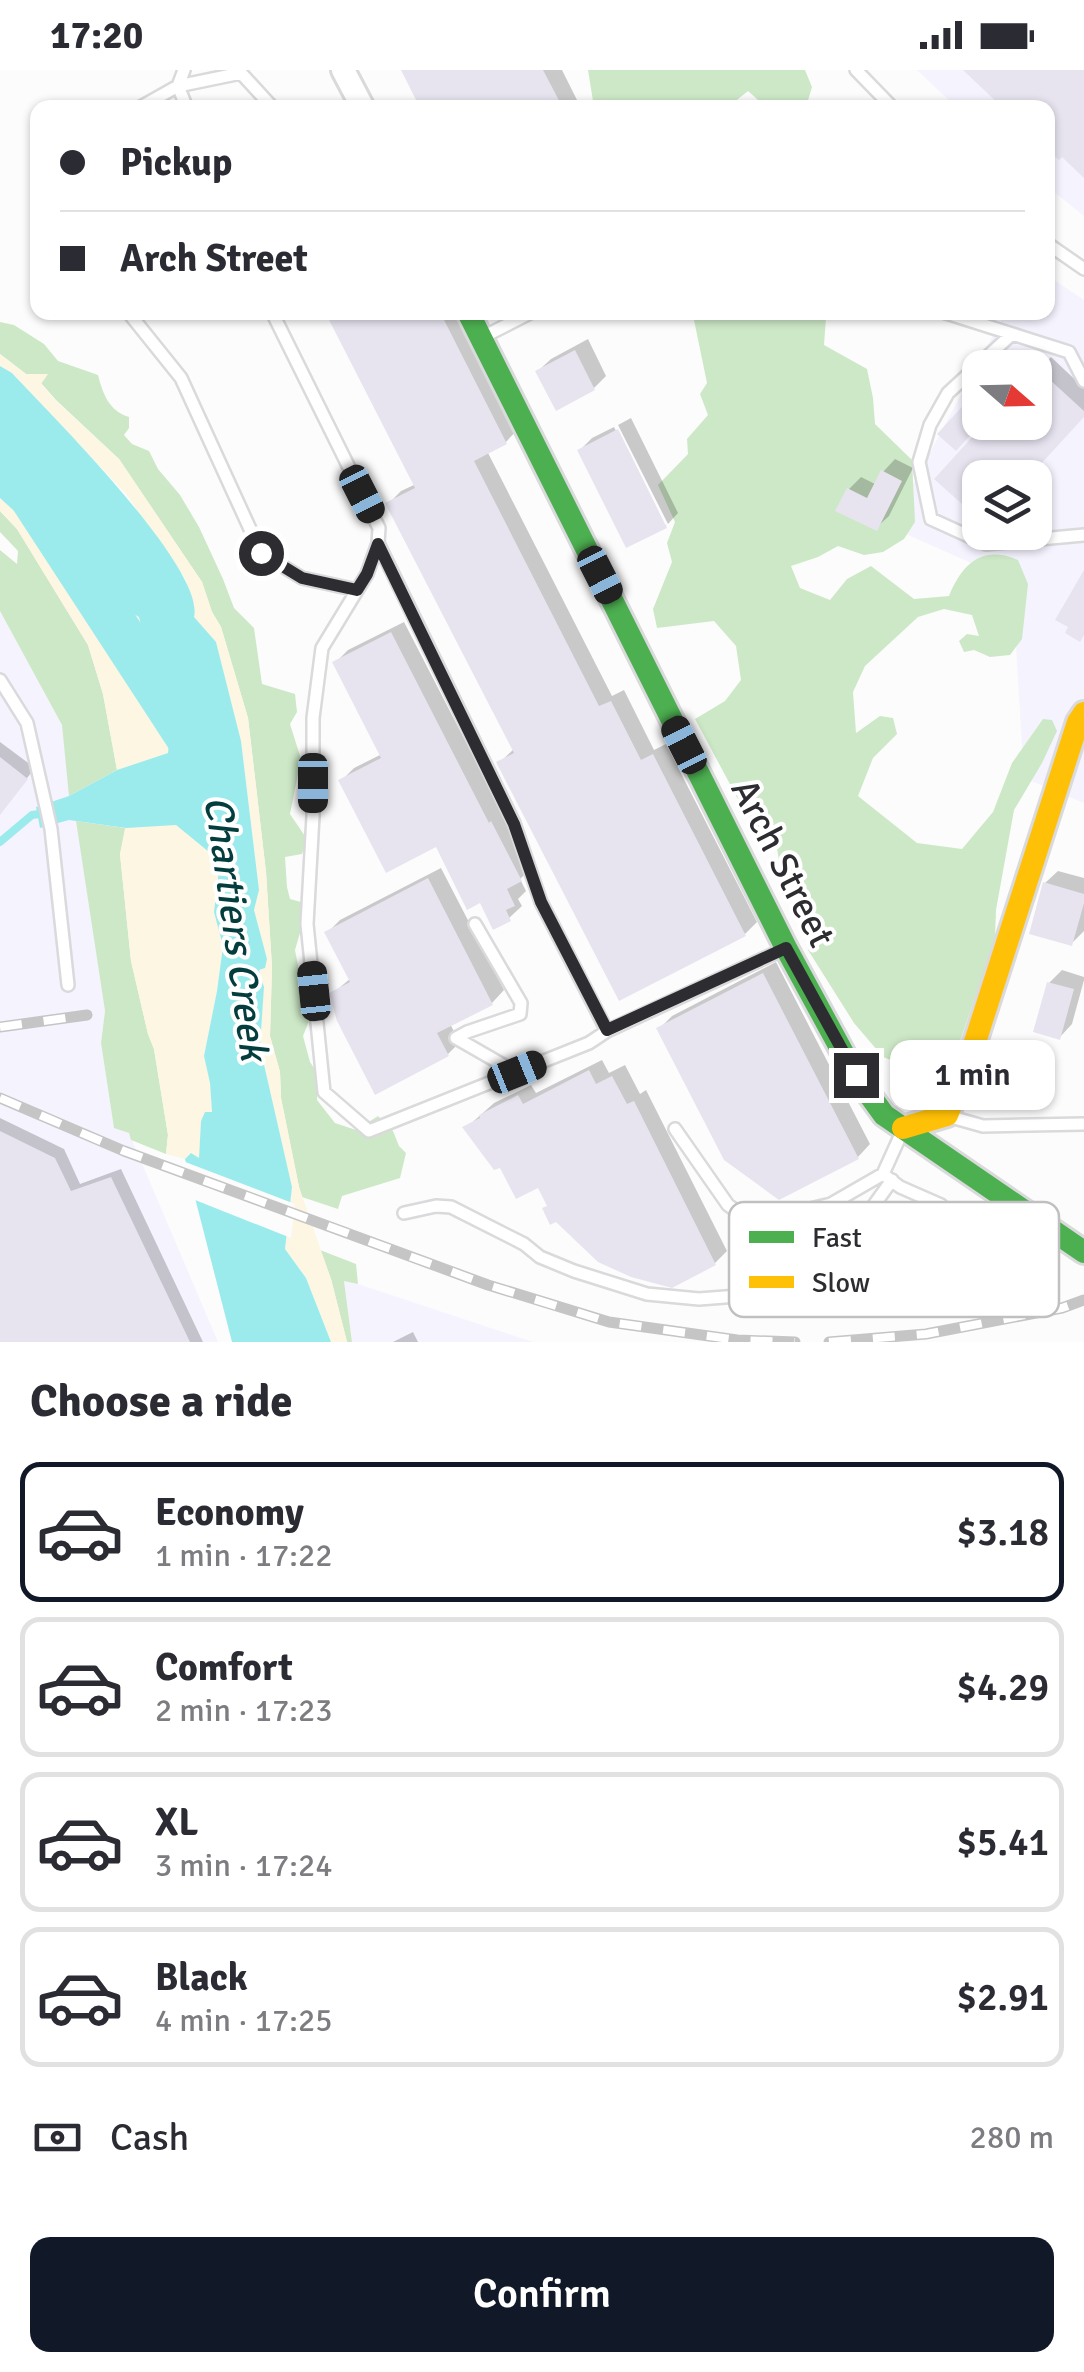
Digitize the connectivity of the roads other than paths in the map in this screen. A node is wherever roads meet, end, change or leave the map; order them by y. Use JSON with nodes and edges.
{"nodes":[{"id":1,"x":184,"y":70,"type":"edge"},
{"id":2,"x":344,"y":70,"type":"edge"},
{"id":3,"x":856,"y":70,"type":"edge"},
{"id":4,"x":178,"y":86,"type":"junction"},
{"id":5,"x":153,"y":100,"type":"edge"},
{"id":6,"x":184,"y":100,"type":"edge"},
{"id":7,"x":266,"y":100,"type":"edge"},
{"id":8,"x":359,"y":100,"type":"edge"},
{"id":9,"x":885,"y":100,"type":"edge"},
{"id":10,"x":1055,"y":249,"type":"edge"},
{"id":11,"x":1084,"y":268,"type":"edge"},
{"id":12,"x":134,"y":320,"type":"edge"},
{"id":13,"x":276,"y":320,"type":"edge"},
{"id":14,"x":472,"y":320,"type":"edge"},
{"id":15,"x":516,"y":320,"type":"edge"},
{"id":16,"x":968,"y":320,"type":"edge"},
{"id":17,"x":1012,"y":334,"type":"junction"},
{"id":18,"x":481,"y":338,"type":"junction"},
{"id":19,"x":1084,"y":381,"type":"edge"},
{"id":20,"x":1084,"y":535,"type":"edge"},
{"id":21,"x":378,"y":544,"type":"junction"},
{"id":22,"x":357,"y":590,"type":"junction"},
{"id":23,"x":0,"y":680,"type":"edge"},
{"id":24,"x":1084,"y":713,"type":"edge"},
{"id":25,"x":475,"y":924,"type":"dead end"},
{"id":26,"x":786,"y":948,"type":"junction"},
{"id":27,"x":68,"y":985,"type":"dead end"},
{"id":28,"x":607,"y":1030,"type":"junction"},
{"id":29,"x":517,"y":1072,"type":"junction"},
{"id":30,"x":947,"y":1116,"type":"junction"},
{"id":31,"x":1084,"y":1124,"type":"edge"},
{"id":32,"x":675,"y":1128,"type":"dead end"},
{"id":33,"x":903,"y":1128,"type":"junction"},
{"id":34,"x":888,"y":1177,"type":"junction"},
{"id":35,"x":835,"y":1202,"type":"edge"},
{"id":36,"x":874,"y":1202,"type":"edge"},
{"id":37,"x":934,"y":1202,"type":"edge"},
{"id":38,"x":1011,"y":1202,"type":"edge"},
{"id":39,"x":729,"y":1206,"type":"edge"},
{"id":40,"x":404,"y":1213,"type":"dead end"},
{"id":41,"x":1059,"y":1235,"type":"edge"},
{"id":42,"x":1084,"y":1252,"type":"edge"},
{"id":43,"x":729,"y":1296,"type":"edge"}],
"edges":[{"from":1,"to":4,"type":"lane"},
{"from":2,"to":8,"type":"street"},
{"from":3,"to":9,"type":"lane"},
{"from":4,"to":5,"type":"lane"},
{"from":4,"to":6,"type":"lane"},
{"from":4,"to":7,"type":"lane"},
{"from":10,"to":11,"type":"lane"},
{"from":12,"to":22,"type":"lane"},
{"from":13,"to":21,"type":"lane"},
{"from":14,"to":18,"type":"street","name":"Arch Street"},
{"from":15,"to":18,"type":"lane"},
{"from":16,"to":17,"type":"lane"},
{"from":17,"to":19,"type":"lane"},
{"from":17,"to":20,"type":"lane"},
{"from":18,"to":26,"type":"street","name":"Arch Street"},
{"from":21,"to":22,"type":"lane"},
{"from":21,"to":28,"type":"lane"},
{"from":22,"to":29,"type":"lane"},
{"from":23,"to":27,"type":"lane"},
{"from":24,"to":30,"type":"street"},
{"from":25,"to":29,"type":"lane"},
{"from":26,"to":28,"type":"lane"},
{"from":26,"to":33,"type":"street","name":"Arch Street"},
{"from":28,"to":29,"type":"lane"},
{"from":30,"to":31,"type":"lane"},
{"from":30,"to":33,"type":"street"},
{"from":32,"to":39,"type":"lane"},
{"from":33,"to":34,"type":"lane"},
{"from":33,"to":38,"type":"street","name":"Arch Street"},
{"from":34,"to":35,"type":"lane"},
{"from":34,"to":36,"type":"lane"},
{"from":34,"to":37,"type":"lane"},
{"from":40,"to":43,"type":"lane"},
{"from":41,"to":42,"type":"street","name":"Arch Street"}]}
